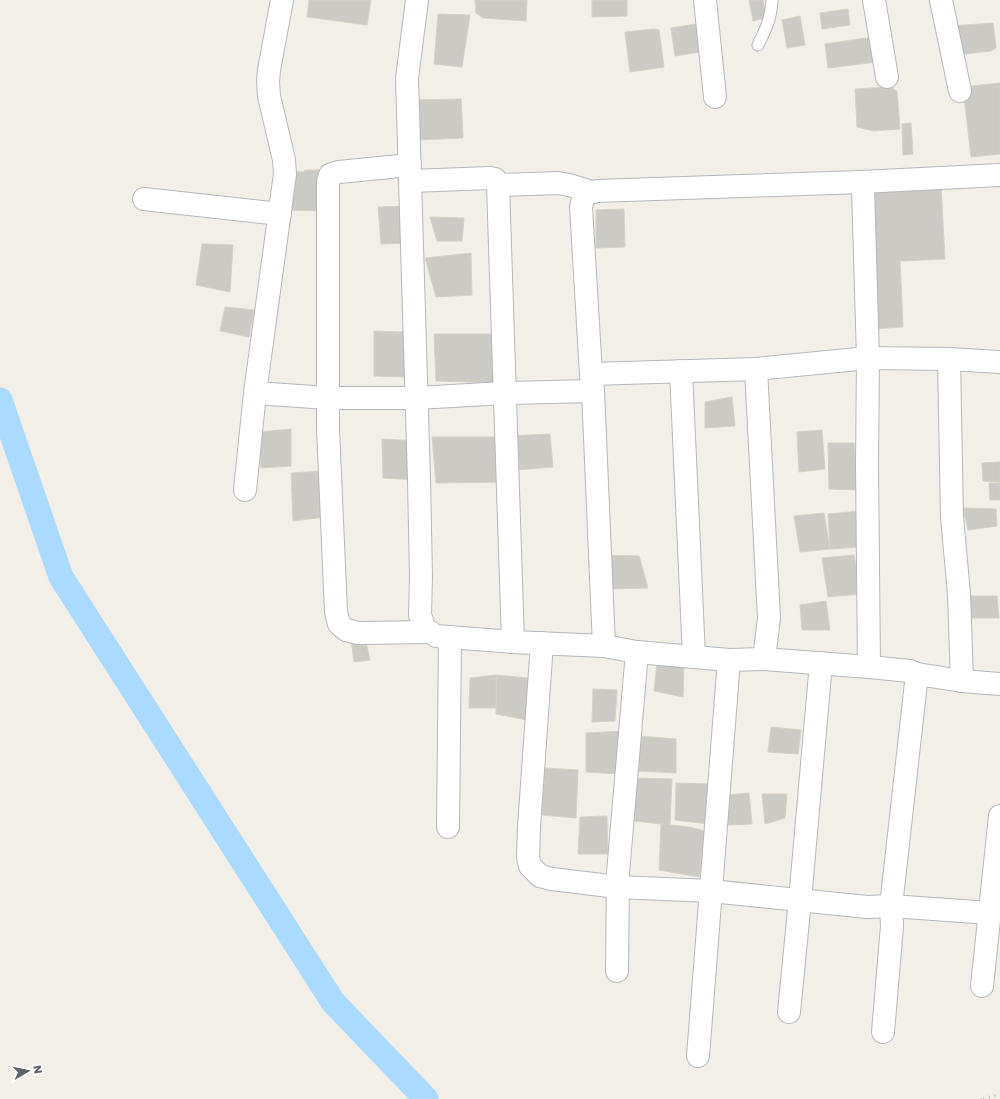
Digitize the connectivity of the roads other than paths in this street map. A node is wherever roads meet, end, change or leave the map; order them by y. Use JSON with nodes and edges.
{"nodes":[{"id":1,"x":282,"y":0,"type":"edge"},
{"id":2,"x":417,"y":0,"type":"edge"},
{"id":3,"x":705,"y":0,"type":"edge"},
{"id":4,"x":772,"y":0,"type":"edge"},
{"id":5,"x":874,"y":0,"type":"edge"},
{"id":6,"x":941,"y":0,"type":"edge"},
{"id":7,"x":758,"y":45,"type":"dead end"},
{"id":8,"x":887,"y":77,"type":"dead end"},
{"id":9,"x":960,"y":91,"type":"dead end"},
{"id":10,"x":715,"y":97,"type":"dead end"},
{"id":11,"x":410,"y":173,"type":"junction"},
{"id":12,"x":1000,"y":175,"type":"edge"},
{"id":13,"x":861,"y":182,"type":"junction"},
{"id":14,"x":498,"y":185,"type":"junction"},
{"id":15,"x":592,"y":192,"type":"junction"},
{"id":16,"x":144,"y":199,"type":"dead end"},
{"id":17,"x":280,"y":214,"type":"junction"},
{"id":18,"x":868,"y":358,"type":"junction"},
{"id":19,"x":949,"y":359,"type":"junction"},
{"id":20,"x":1000,"y":362,"type":"edge"},
{"id":21,"x":756,"y":369,"type":"junction"},
{"id":22,"x":681,"y":371,"type":"junction"},
{"id":23,"x":592,"y":383,"type":"junction"},
{"id":24,"x":255,"y":393,"type":"junction"},
{"id":25,"x":504,"y":393,"type":"junction"},
{"id":26,"x":328,"y":398,"type":"junction"},
{"id":27,"x":417,"y":398,"type":"junction"},
{"id":28,"x":245,"y":490,"type":"dead end"},
{"id":29,"x":440,"y":635,"type":"junction"},
{"id":30,"x":513,"y":642,"type":"junction"},
{"id":31,"x":542,"y":643,"type":"junction"},
{"id":32,"x":604,"y":646,"type":"junction"},
{"id":33,"x":637,"y":652,"type":"junction"},
{"id":34,"x":694,"y":657,"type":"junction"},
{"id":35,"x":764,"y":659,"type":"junction"},
{"id":36,"x":729,"y":660,"type":"junction"},
{"id":37,"x":821,"y":663,"type":"junction"},
{"id":38,"x":869,"y":667,"type":"junction"},
{"id":39,"x":917,"y":674,"type":"junction"},
{"id":40,"x":962,"y":681,"type":"junction"},
{"id":41,"x":1000,"y":684,"type":"edge"},
{"id":42,"x":1000,"y":816,"type":"edge"},
{"id":43,"x":448,"y":827,"type":"dead end"},
{"id":44,"x":618,"y":887,"type":"junction"},
{"id":45,"x":711,"y":891,"type":"junction"},
{"id":46,"x":800,"y":900,"type":"junction"},
{"id":47,"x":891,"y":906,"type":"junction"},
{"id":48,"x":993,"y":917,"type":"edge"},
{"id":49,"x":617,"y":971,"type":"dead end"},
{"id":50,"x":982,"y":986,"type":"dead end"},
{"id":51,"x":789,"y":1012,"type":"dead end"},
{"id":52,"x":883,"y":1032,"type":"dead end"},
{"id":53,"x":698,"y":1056,"type":"dead end"}],
"edges":[{"from":1,"to":17,"type":"street"},
{"from":2,"to":11,"type":"street"},
{"from":3,"to":10,"type":"street"},
{"from":4,"to":7,"type":"lane"},
{"from":5,"to":8,"type":"street"},
{"from":6,"to":9,"type":"street"},
{"from":11,"to":14,"type":"street"},
{"from":11,"to":26,"type":"street"},
{"from":11,"to":27,"type":"street"},
{"from":12,"to":13,"type":"street"},
{"from":13,"to":15,"type":"street"},
{"from":13,"to":18,"type":"street"},
{"from":14,"to":15,"type":"street"},
{"from":14,"to":25,"type":"street"},
{"from":15,"to":23,"type":"street"},
{"from":16,"to":17,"type":"street"},
{"from":17,"to":24,"type":"street"},
{"from":18,"to":19,"type":"street"},
{"from":18,"to":21,"type":"street"},
{"from":18,"to":38,"type":"street"},
{"from":19,"to":20,"type":"street"},
{"from":19,"to":40,"type":"street"},
{"from":21,"to":22,"type":"street"},
{"from":21,"to":35,"type":"street"},
{"from":22,"to":23,"type":"street"},
{"from":22,"to":34,"type":"street"},
{"from":23,"to":25,"type":"street"},
{"from":23,"to":32,"type":"street"},
{"from":24,"to":26,"type":"street"},
{"from":24,"to":28,"type":"street"},
{"from":25,"to":27,"type":"street"},
{"from":25,"to":30,"type":"street"},
{"from":26,"to":27,"type":"street"},
{"from":26,"to":29,"type":"street"},
{"from":27,"to":29,"type":"street"},
{"from":29,"to":30,"type":"street"},
{"from":29,"to":43,"type":"street"},
{"from":30,"to":31,"type":"street"},
{"from":31,"to":32,"type":"street"},
{"from":31,"to":44,"type":"street"},
{"from":32,"to":33,"type":"street"},
{"from":33,"to":34,"type":"street"},
{"from":33,"to":44,"type":"street"},
{"from":34,"to":36,"type":"street"},
{"from":35,"to":36,"type":"street"},
{"from":35,"to":37,"type":"street"},
{"from":36,"to":45,"type":"street"},
{"from":37,"to":38,"type":"street"},
{"from":37,"to":46,"type":"street"},
{"from":38,"to":39,"type":"street"},
{"from":39,"to":40,"type":"street"},
{"from":39,"to":47,"type":"street"},
{"from":40,"to":41,"type":"street"},
{"from":42,"to":48,"type":"street"},
{"from":44,"to":45,"type":"street"},
{"from":44,"to":49,"type":"street"},
{"from":45,"to":46,"type":"street"},
{"from":45,"to":53,"type":"street"},
{"from":46,"to":47,"type":"street"},
{"from":46,"to":51,"type":"street"},
{"from":47,"to":48,"type":"street"},
{"from":47,"to":52,"type":"street"},
{"from":48,"to":50,"type":"street"}]}
